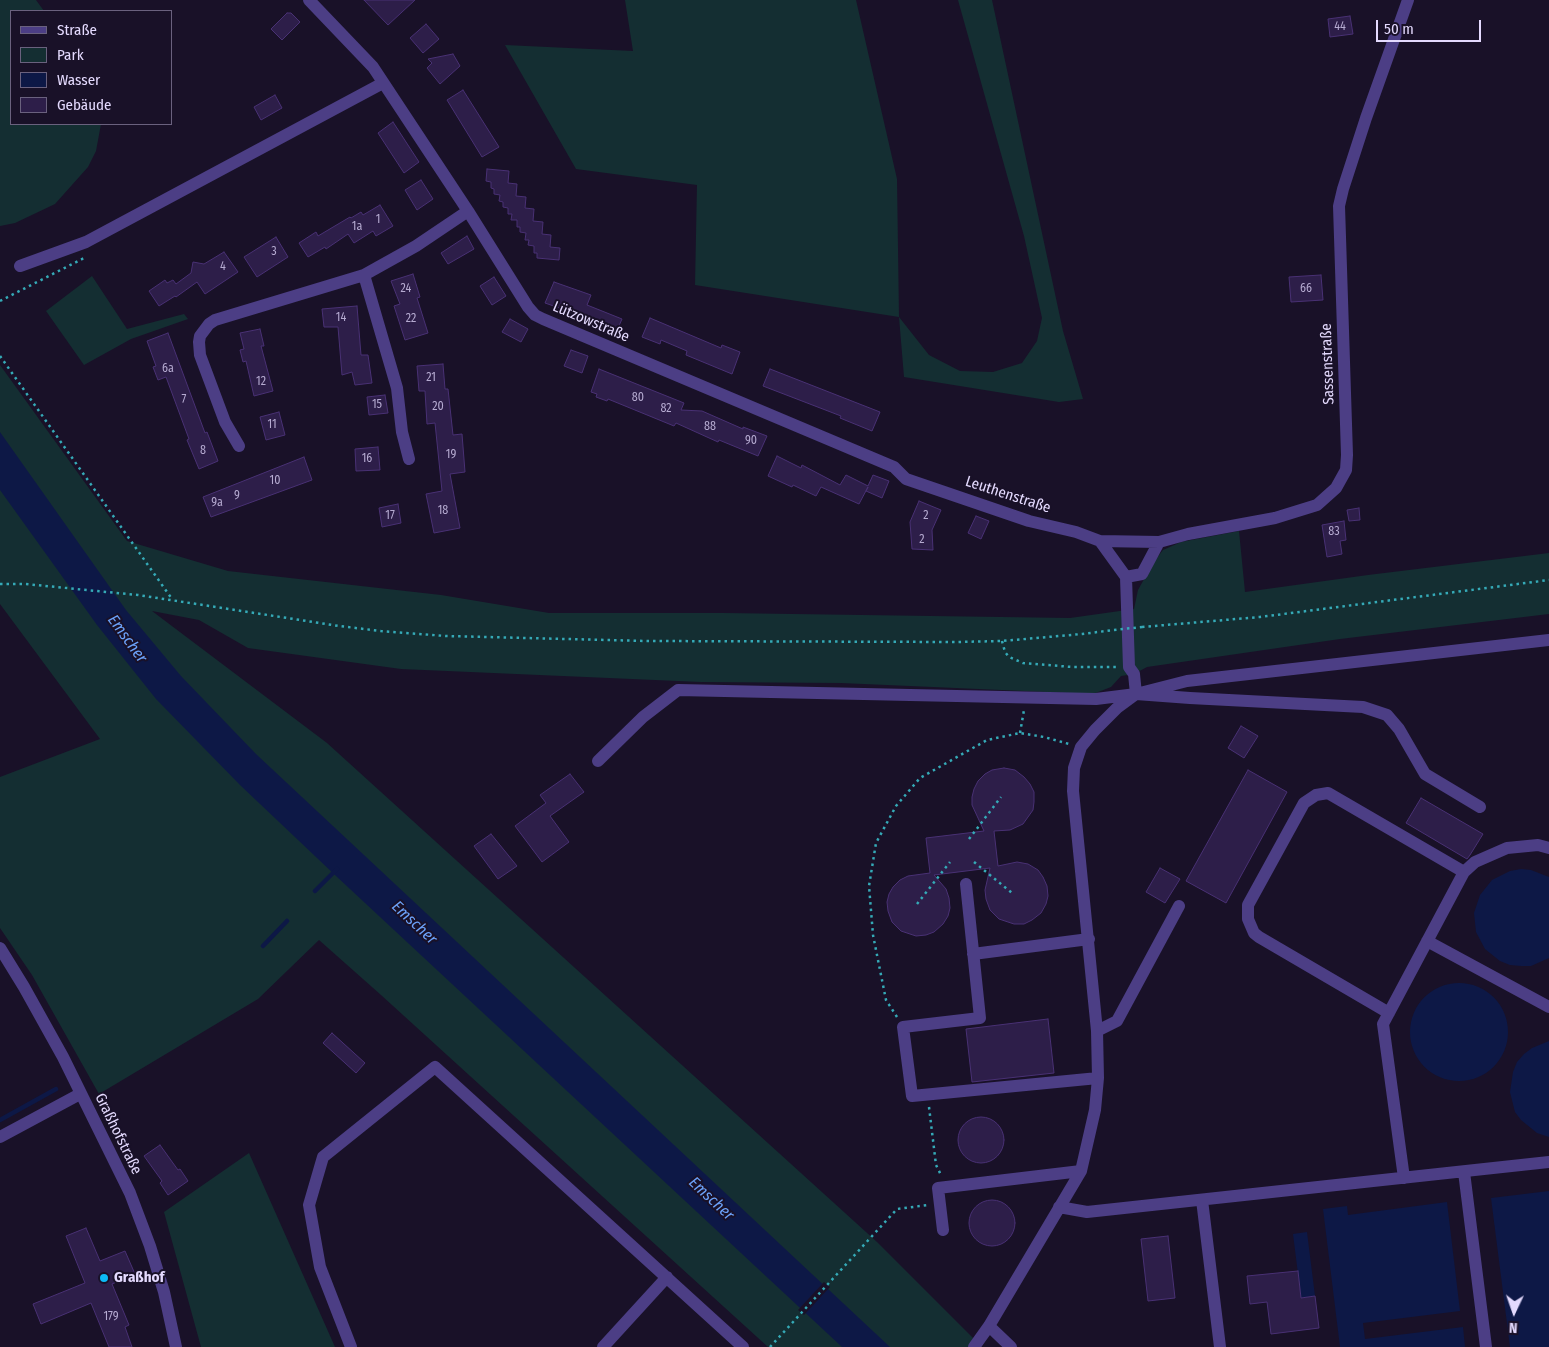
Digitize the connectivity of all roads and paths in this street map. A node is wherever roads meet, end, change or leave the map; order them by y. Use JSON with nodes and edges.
{"nodes":[{"id":1,"x":309,"y":0,"type":"edge"},
{"id":2,"x":1408,"y":0,"type":"edge"},
{"id":3,"x":383,"y":82,"type":"junction"},
{"id":4,"x":468,"y":211,"type":"junction"},
{"id":5,"x":20,"y":266,"type":"dead end"},
{"id":6,"x":364,"y":276,"type":"junction"},
{"id":7,"x":0,"y":356,"type":"edge"},
{"id":8,"x":239,"y":446,"type":"dead end"},
{"id":9,"x":409,"y":459,"type":"dead end"},
{"id":10,"x":906,"y":479,"type":"joint"},
{"id":11,"x":1100,"y":541,"type":"junction"},
{"id":12,"x":1159,"y":542,"type":"junction"},
{"id":13,"x":1126,"y":576,"type":"junction"},
{"id":14,"x":1549,"y":580,"type":"edge"},
{"id":15,"x":0,"y":584,"type":"edge"},
{"id":16,"x":173,"y":600,"type":"junction"},
{"id":17,"x":1549,"y":640,"type":"edge"},
{"id":18,"x":1002,"y":641,"type":"junction"},
{"id":19,"x":1129,"y":666,"type":"junction"},
{"id":20,"x":1136,"y":694,"type":"junction"},
{"id":21,"x":1026,"y":698,"type":"junction"},
{"id":22,"x":1020,"y":733,"type":"junction"},
{"id":23,"x":1081,"y":747,"type":"junction"},
{"id":24,"x":598,"y":761,"type":"dead end"},
{"id":25,"x":1002,"y":797,"type":"dead end"},
{"id":26,"x":1480,"y":806,"type":"dead end"},
{"id":27,"x":969,"y":839,"type":"dead end"},
{"id":28,"x":1549,"y":848,"type":"edge"},
{"id":29,"x":950,"y":862,"type":"dead end"},
{"id":30,"x":974,"y":862,"type":"dead end"},
{"id":31,"x":1464,"y":872,"type":"junction"},
{"id":32,"x":966,"y":884,"type":"dead end"},
{"id":33,"x":1012,"y":893,"type":"dead end"},
{"id":34,"x":917,"y":904,"type":"dead end"},
{"id":35,"x":1179,"y":906,"type":"dead end"},
{"id":36,"x":1089,"y":939,"type":"junction"},
{"id":37,"x":1427,"y":941,"type":"junction"},
{"id":38,"x":0,"y":948,"type":"edge"},
{"id":39,"x":973,"y":954,"type":"junction"},
{"id":40,"x":1549,"y":1007,"type":"edge"},
{"id":41,"x":1389,"y":1013,"type":"junction"},
{"id":42,"x":903,"y":1027,"type":"junction"},
{"id":43,"x":1097,"y":1032,"type":"junction"},
{"id":44,"x":1098,"y":1078,"type":"junction"},
{"id":45,"x":80,"y":1094,"type":"junction"},
{"id":46,"x":928,"y":1094,"type":"junction"},
{"id":47,"x":0,"y":1137,"type":"edge"},
{"id":48,"x":1549,"y":1162,"type":"edge"},
{"id":49,"x":1081,"y":1171,"type":"junction"},
{"id":50,"x":1464,"y":1172,"type":"junction"},
{"id":51,"x":1404,"y":1178,"type":"junction"},
{"id":52,"x":948,"y":1187,"type":"junction"},
{"id":53,"x":1202,"y":1200,"type":"junction"},
{"id":54,"x":940,"y":1204,"type":"junction"},
{"id":55,"x":1059,"y":1207,"type":"junction"},
{"id":56,"x":943,"y":1230,"type":"dead end"},
{"id":57,"x":667,"y":1277,"type":"junction"},
{"id":58,"x":989,"y":1326,"type":"junction"},
{"id":59,"x":176,"y":1347,"type":"edge"},
{"id":60,"x":351,"y":1347,"type":"edge"},
{"id":61,"x":603,"y":1347,"type":"edge"},
{"id":62,"x":743,"y":1347,"type":"edge"},
{"id":63,"x":770,"y":1347,"type":"edge"},
{"id":64,"x":974,"y":1347,"type":"edge"},
{"id":65,"x":1011,"y":1347,"type":"edge"},
{"id":66,"x":1220,"y":1347,"type":"edge"},
{"id":67,"x":1486,"y":1347,"type":"edge"}],
"edges":[{"from":1,"to":3,"type":"street","name":"Lützowstraße"},
{"from":2,"to":12,"type":"street","name":"Sassenstraße"},
{"from":3,"to":4,"type":"street","name":"Lützowstraße"},
{"from":3,"to":5,"type":"street"},
{"from":4,"to":6,"type":"street"},
{"from":4,"to":10,"type":"street","name":"Lützowstraße"},
{"from":6,"to":8,"type":"street"},
{"from":6,"to":9,"type":"street"},
{"from":7,"to":16,"type":"path"},
{"from":10,"to":11,"type":"street","name":"Leuthenstraße"},
{"from":11,"to":12,"type":"street","name":"Sassenstraße"},
{"from":11,"to":13,"type":"street"},
{"from":12,"to":13,"type":"street"},
{"from":13,"to":19,"type":"street"},
{"from":14,"to":18,"type":"path","bridge":true},
{"from":15,"to":16,"type":"path"},
{"from":16,"to":18,"type":"path"},
{"from":17,"to":20,"type":"street"},
{"from":18,"to":19,"type":"path"},
{"from":19,"to":20,"type":"street"},
{"from":20,"to":21,"type":"street"},
{"from":20,"to":23,"type":"street"},
{"from":20,"to":26,"type":"street"},
{"from":21,"to":22,"type":"path"},
{"from":21,"to":24,"type":"street"},
{"from":22,"to":23,"type":"path"},
{"from":22,"to":42,"type":"path"},
{"from":23,"to":36,"type":"street"},
{"from":25,"to":27,"type":"path"},
{"from":28,"to":31,"type":"street"},
{"from":29,"to":34,"type":"path"},
{"from":30,"to":33,"type":"path"},
{"from":31,"to":37,"type":"street"},
{"from":31,"to":41,"type":"street"},
{"from":32,"to":39,"type":"street"},
{"from":35,"to":43,"type":"street"},
{"from":36,"to":39,"type":"street"},
{"from":36,"to":43,"type":"street"},
{"from":37,"to":40,"type":"street"},
{"from":37,"to":41,"type":"street"},
{"from":38,"to":45,"type":"street","name":"Graßhofstraße"},
{"from":39,"to":42,"type":"street"},
{"from":41,"to":51,"type":"street"},
{"from":42,"to":46,"type":"street"},
{"from":43,"to":44,"type":"street"},
{"from":44,"to":46,"type":"street"},
{"from":44,"to":49,"type":"street"},
{"from":45,"to":47,"type":"street"},
{"from":45,"to":59,"type":"street","name":"Graßhofstraße"},
{"from":46,"to":52,"type":"path"},
{"from":48,"to":50,"type":"street"},
{"from":49,"to":52,"type":"street"},
{"from":49,"to":55,"type":"street"},
{"from":50,"to":51,"type":"street"},
{"from":50,"to":67,"type":"street"},
{"from":51,"to":53,"type":"street"},
{"from":52,"to":54,"type":"street"},
{"from":53,"to":55,"type":"street"},
{"from":53,"to":66,"type":"street"},
{"from":54,"to":56,"type":"street"},
{"from":54,"to":63,"type":"path"},
{"from":55,"to":58,"type":"street"},
{"from":57,"to":60,"type":"street"},
{"from":57,"to":61,"type":"street"},
{"from":57,"to":62,"type":"street"},
{"from":58,"to":64,"type":"street"},
{"from":58,"to":65,"type":"street"}]}
